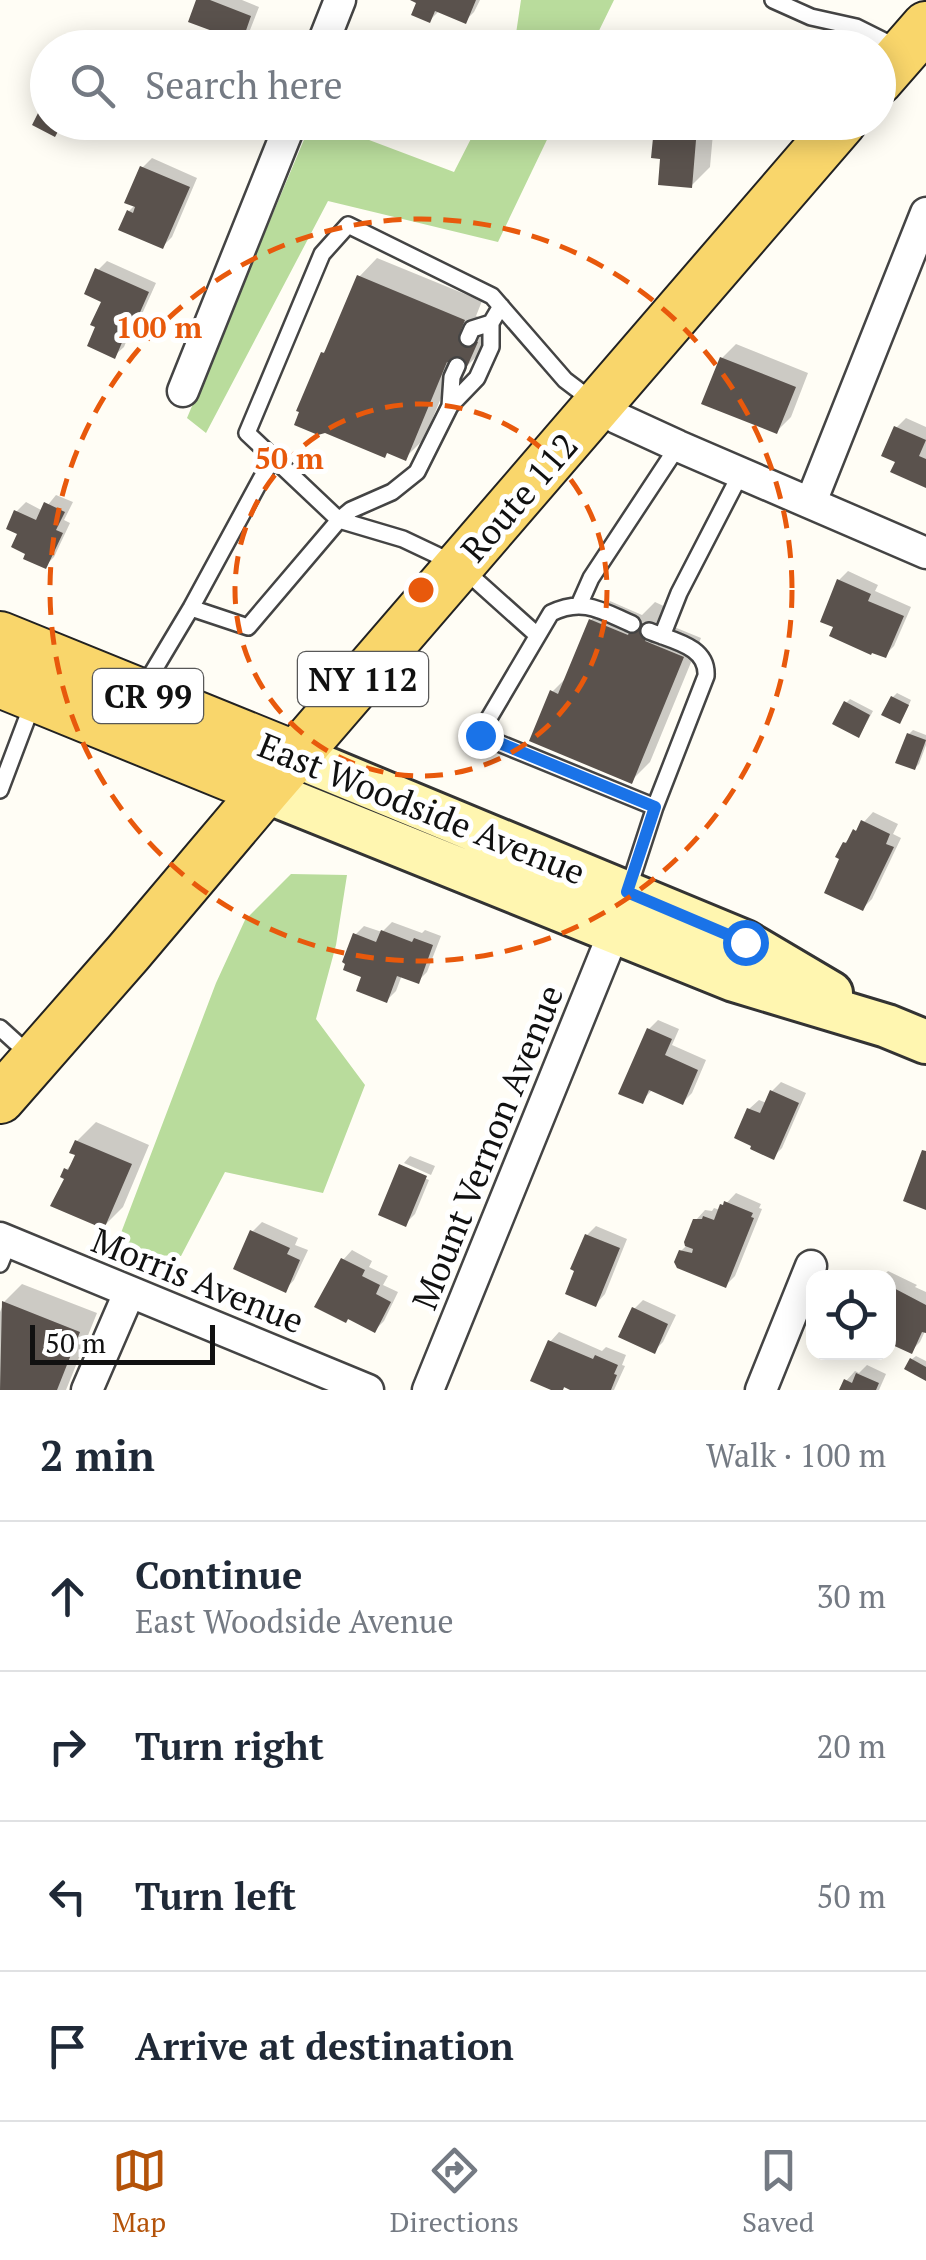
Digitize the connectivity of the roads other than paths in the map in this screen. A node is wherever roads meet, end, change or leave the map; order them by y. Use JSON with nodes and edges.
{"nodes":[{"id":1,"x":340,"y":0,"type":"edge"},
{"id":2,"x":773,"y":0,"type":"edge"},
{"id":3,"x":328,"y":30,"type":"edge"},
{"id":4,"x":862,"y":30,"type":"edge"},
{"id":5,"x":284,"y":140,"type":"edge"},
{"id":6,"x":826,"y":140,"type":"edge"},
{"id":7,"x":926,"y":213,"type":"edge"},
{"id":8,"x":501,"y":306,"type":"junction"},
{"id":9,"x":491,"y":323,"type":"junction"},
{"id":10,"x":468,"y":338,"type":"dead end"},
{"id":11,"x":457,"y":366,"type":"dead end"},
{"id":12,"x":183,"y":391,"type":"dead end"},
{"id":13,"x":598,"y":405,"type":"junction"},
{"id":14,"x":450,"y":406,"type":"junction"},
{"id":15,"x":678,"y":446,"type":"junction"},
{"id":16,"x":273,"y":458,"type":"junction"},
{"id":17,"x":741,"y":474,"type":"junction"},
{"id":18,"x":811,"y":502,"type":"junction"},
{"id":19,"x":339,"y":520,"type":"junction"},
{"id":20,"x":926,"y":553,"type":"edge"},
{"id":21,"x":460,"y":566,"type":"junction"},
{"id":22,"x":578,"y":605,"type":"junction"},
{"id":23,"x":192,"y":608,"type":"junction"},
{"id":24,"x":632,"y":624,"type":"dead end"},
{"id":25,"x":537,"y":635,"type":"junction"},
{"id":26,"x":0,"y":636,"type":"edge"},
{"id":27,"x":17,"y":690,"type":"edge"},
{"id":28,"x":140,"y":693,"type":"junction"},
{"id":29,"x":280,"y":774,"type":"junction"},
{"id":30,"x":0,"y":790,"type":"edge"},
{"id":31,"x":655,"y":807,"type":"junction"},
{"id":32,"x":627,"y":892,"type":"junction"},
{"id":33,"x":614,"y":932,"type":"junction"},
{"id":34,"x":0,"y":1028,"type":"edge"},
{"id":35,"x":907,"y":1034,"type":"edge"},
{"id":36,"x":35,"y":1060,"type":"junction"},
{"id":37,"x":0,"y":1099,"type":"edge"},
{"id":38,"x":3,"y":1248,"type":"edge"},
{"id":39,"x":811,"y":1266,"type":"dead end"},
{"id":40,"x":129,"y":1293,"type":"junction"},
{"id":41,"x":87,"y":1390,"type":"edge"},
{"id":42,"x":368,"y":1390,"type":"edge"},
{"id":43,"x":428,"y":1390,"type":"edge"},
{"id":44,"x":761,"y":1390,"type":"edge"}],
"edges":[{"from":1,"to":3,"type":"street"},
{"from":2,"to":4,"type":"lane"},
{"from":5,"to":12,"type":"street"},
{"from":6,"to":13,"type":"main road","name":"Route 112","number":"NY 112"},
{"from":7,"to":18,"type":"street"},
{"from":8,"to":9,"type":"lane"},
{"from":8,"to":13,"type":"lane"},
{"from":8,"to":16,"type":"lane"},
{"from":9,"to":10,"type":"lane"},
{"from":9,"to":14,"type":"lane"},
{"from":11,"to":14,"type":"lane"},
{"from":13,"to":15,"type":"street"},
{"from":13,"to":21,"type":"main road","name":"Route 112","number":"NY 112"},
{"from":14,"to":19,"type":"lane"},
{"from":15,"to":17,"type":"street"},
{"from":15,"to":22,"type":"lane"},
{"from":16,"to":19,"type":"lane"},
{"from":16,"to":23,"type":"lane"},
{"from":17,"to":18,"type":"street"},
{"from":17,"to":31,"type":"lane"},
{"from":18,"to":20,"type":"street"},
{"from":19,"to":21,"type":"lane"},
{"from":19,"to":23,"type":"lane"},
{"from":21,"to":25,"type":"lane"},
{"from":21,"to":29,"type":"main road","name":"Route 112","number":"NY 112"},
{"from":22,"to":24,"type":"lane"},
{"from":22,"to":25,"type":"lane"},
{"from":23,"to":28,"type":"lane"},
{"from":25,"to":31,"type":"lane"},
{"from":26,"to":28,"type":"main road","name":"East Woodside Avenue","number":"CR 99"},
{"from":27,"to":29,"type":"main road","name":"East Woodside Avenue","number":"CR 99"},
{"from":27,"to":30,"type":"lane"},
{"from":28,"to":29,"type":"main road","name":"East Woodside Avenue","number":"CR 99"},
{"from":29,"to":32,"type":"main road","name":"East Woodside Avenue","number":"CR 99"},
{"from":29,"to":33,"type":"main road","name":"East Woodside Avenue","number":"CR 99"},
{"from":29,"to":36,"type":"main road","name":"Route 112","number":"NY 112"},
{"from":31,"to":32,"type":"lane"},
{"from":32,"to":35,"type":"main road","name":"East Woodside Avenue","number":"CR 99"},
{"from":33,"to":35,"type":"main road","name":"East Woodside Avenue","number":"CR 99"},
{"from":33,"to":43,"type":"street","name":"Mount Vernon Avenue"},
{"from":34,"to":36,"type":"lane"},
{"from":36,"to":37,"type":"main road","name":"Route 112","number":"NY 112"},
{"from":38,"to":40,"type":"street","name":"Morris Avenue"},
{"from":39,"to":44,"type":"street"},
{"from":40,"to":41,"type":"street"},
{"from":40,"to":42,"type":"street","name":"Morris Avenue"}]}
